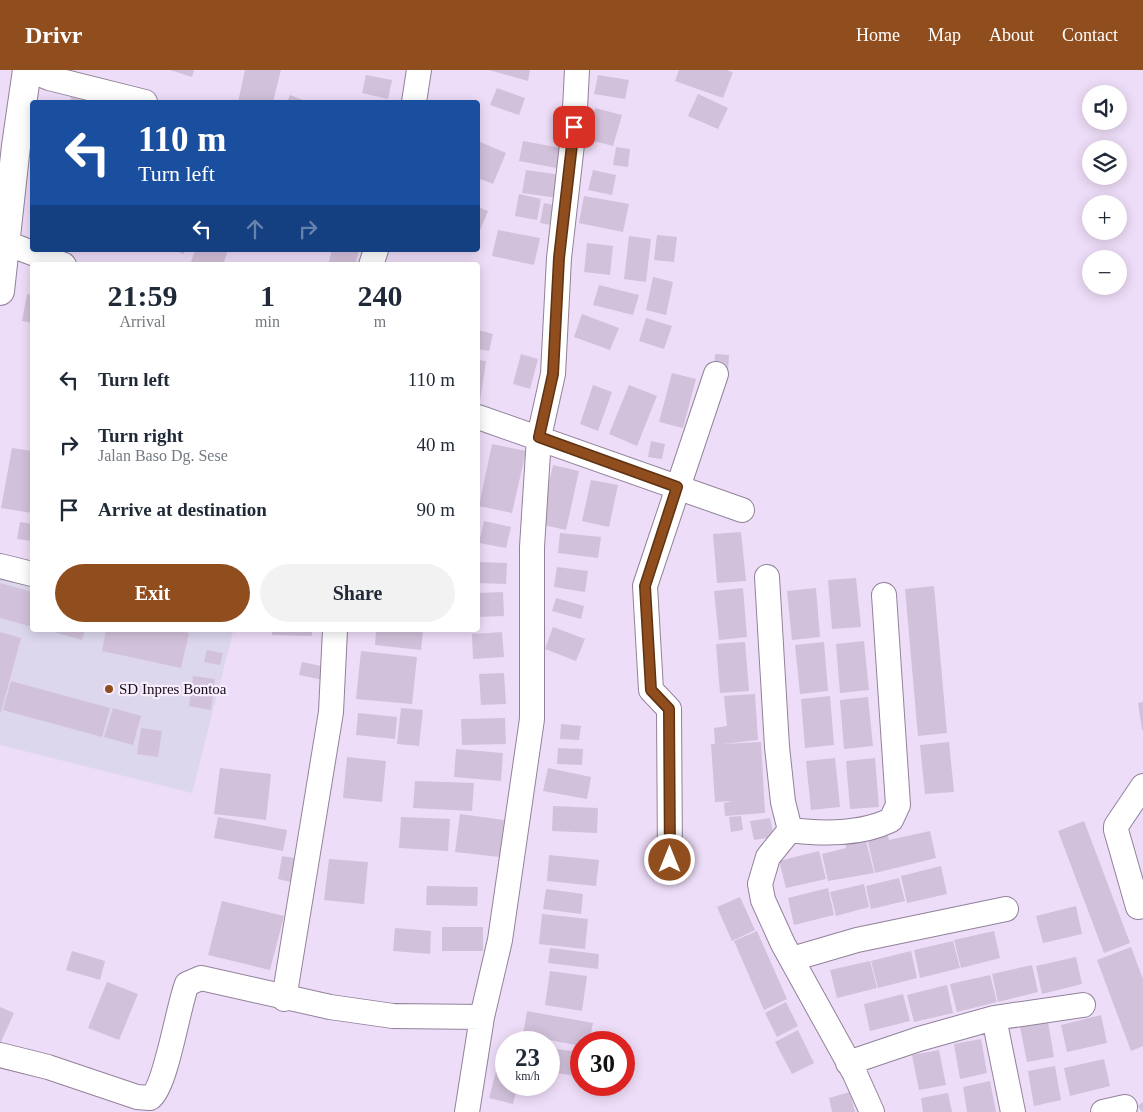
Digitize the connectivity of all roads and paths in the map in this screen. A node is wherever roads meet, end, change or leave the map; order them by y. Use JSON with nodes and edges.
{"nodes":[{"id":1,"x":28,"y":70,"type":"edge"},
{"id":2,"x":419,"y":70,"type":"edge"},
{"id":3,"x":577,"y":70,"type":"edge"},
{"id":4,"x":137,"y":100,"type":"edge"},
{"id":5,"x":414,"y":100,"type":"edge"},
{"id":6,"x":6,"y":243,"type":"junction"},
{"id":7,"x":56,"y":262,"type":"edge"},
{"id":8,"x":0,"y":292,"type":"edge"},
{"id":9,"x":716,"y":374,"type":"dead end"},
{"id":10,"x":480,"y":418,"type":"edge"},
{"id":11,"x":539,"y":437,"type":"junction"},
{"id":12,"x":677,"y":487,"type":"junction"},
{"id":13,"x":742,"y":510,"type":"dead end"},
{"id":14,"x":0,"y":566,"type":"edge"},
{"id":15,"x":30,"y":574,"type":"edge"},
{"id":16,"x":767,"y":577,"type":"dead end"},
{"id":17,"x":884,"y":595,"type":"dead end"},
{"id":18,"x":335,"y":632,"type":"edge"},
{"id":19,"x":1143,"y":786,"type":"edge"},
{"id":20,"x":790,"y":830,"type":"junction"},
{"id":21,"x":670,"y":860,"type":"dead end"},
{"id":22,"x":1006,"y":909,"type":"dead end"},
{"id":23,"x":1141,"y":911,"type":"edge"},
{"id":24,"x":792,"y":959,"type":"junction"},
{"id":25,"x":284,"y":999,"type":"junction"},
{"id":26,"x":1083,"y":1005,"type":"dead end"},
{"id":27,"x":482,"y":1017,"type":"junction"},
{"id":28,"x":994,"y":1018,"type":"junction"},
{"id":29,"x":0,"y":1055,"type":"edge"},
{"id":30,"x":848,"y":1063,"type":"junction"},
{"id":31,"x":467,"y":1112,"type":"edge"},
{"id":32,"x":872,"y":1112,"type":"edge"},
{"id":33,"x":1013,"y":1112,"type":"edge"}],
"edges":[{"from":1,"to":4,"type":"street"},
{"from":1,"to":6,"type":"main road"},
{"from":2,"to":5,"type":"street"},
{"from":3,"to":11,"type":"street"},
{"from":6,"to":7,"type":"street"},
{"from":6,"to":8,"type":"main road"},
{"from":9,"to":12,"type":"street"},
{"from":10,"to":11,"type":"street"},
{"from":11,"to":12,"type":"street"},
{"from":11,"to":27,"type":"street"},
{"from":12,"to":13,"type":"street"},
{"from":12,"to":21,"type":"street"},
{"from":14,"to":15,"type":"street"},
{"from":16,"to":20,"type":"street"},
{"from":17,"to":20,"type":"street"},
{"from":18,"to":25,"type":"street"},
{"from":19,"to":23,"type":"street"},
{"from":20,"to":24,"type":"street"},
{"from":22,"to":24,"type":"street"},
{"from":24,"to":30,"type":"street"},
{"from":25,"to":27,"type":"street"},
{"from":25,"to":29,"type":"street"},
{"from":26,"to":28,"type":"street"},
{"from":27,"to":31,"type":"street"},
{"from":28,"to":30,"type":"street"},
{"from":28,"to":33,"type":"street"},
{"from":30,"to":32,"type":"street"}]}
